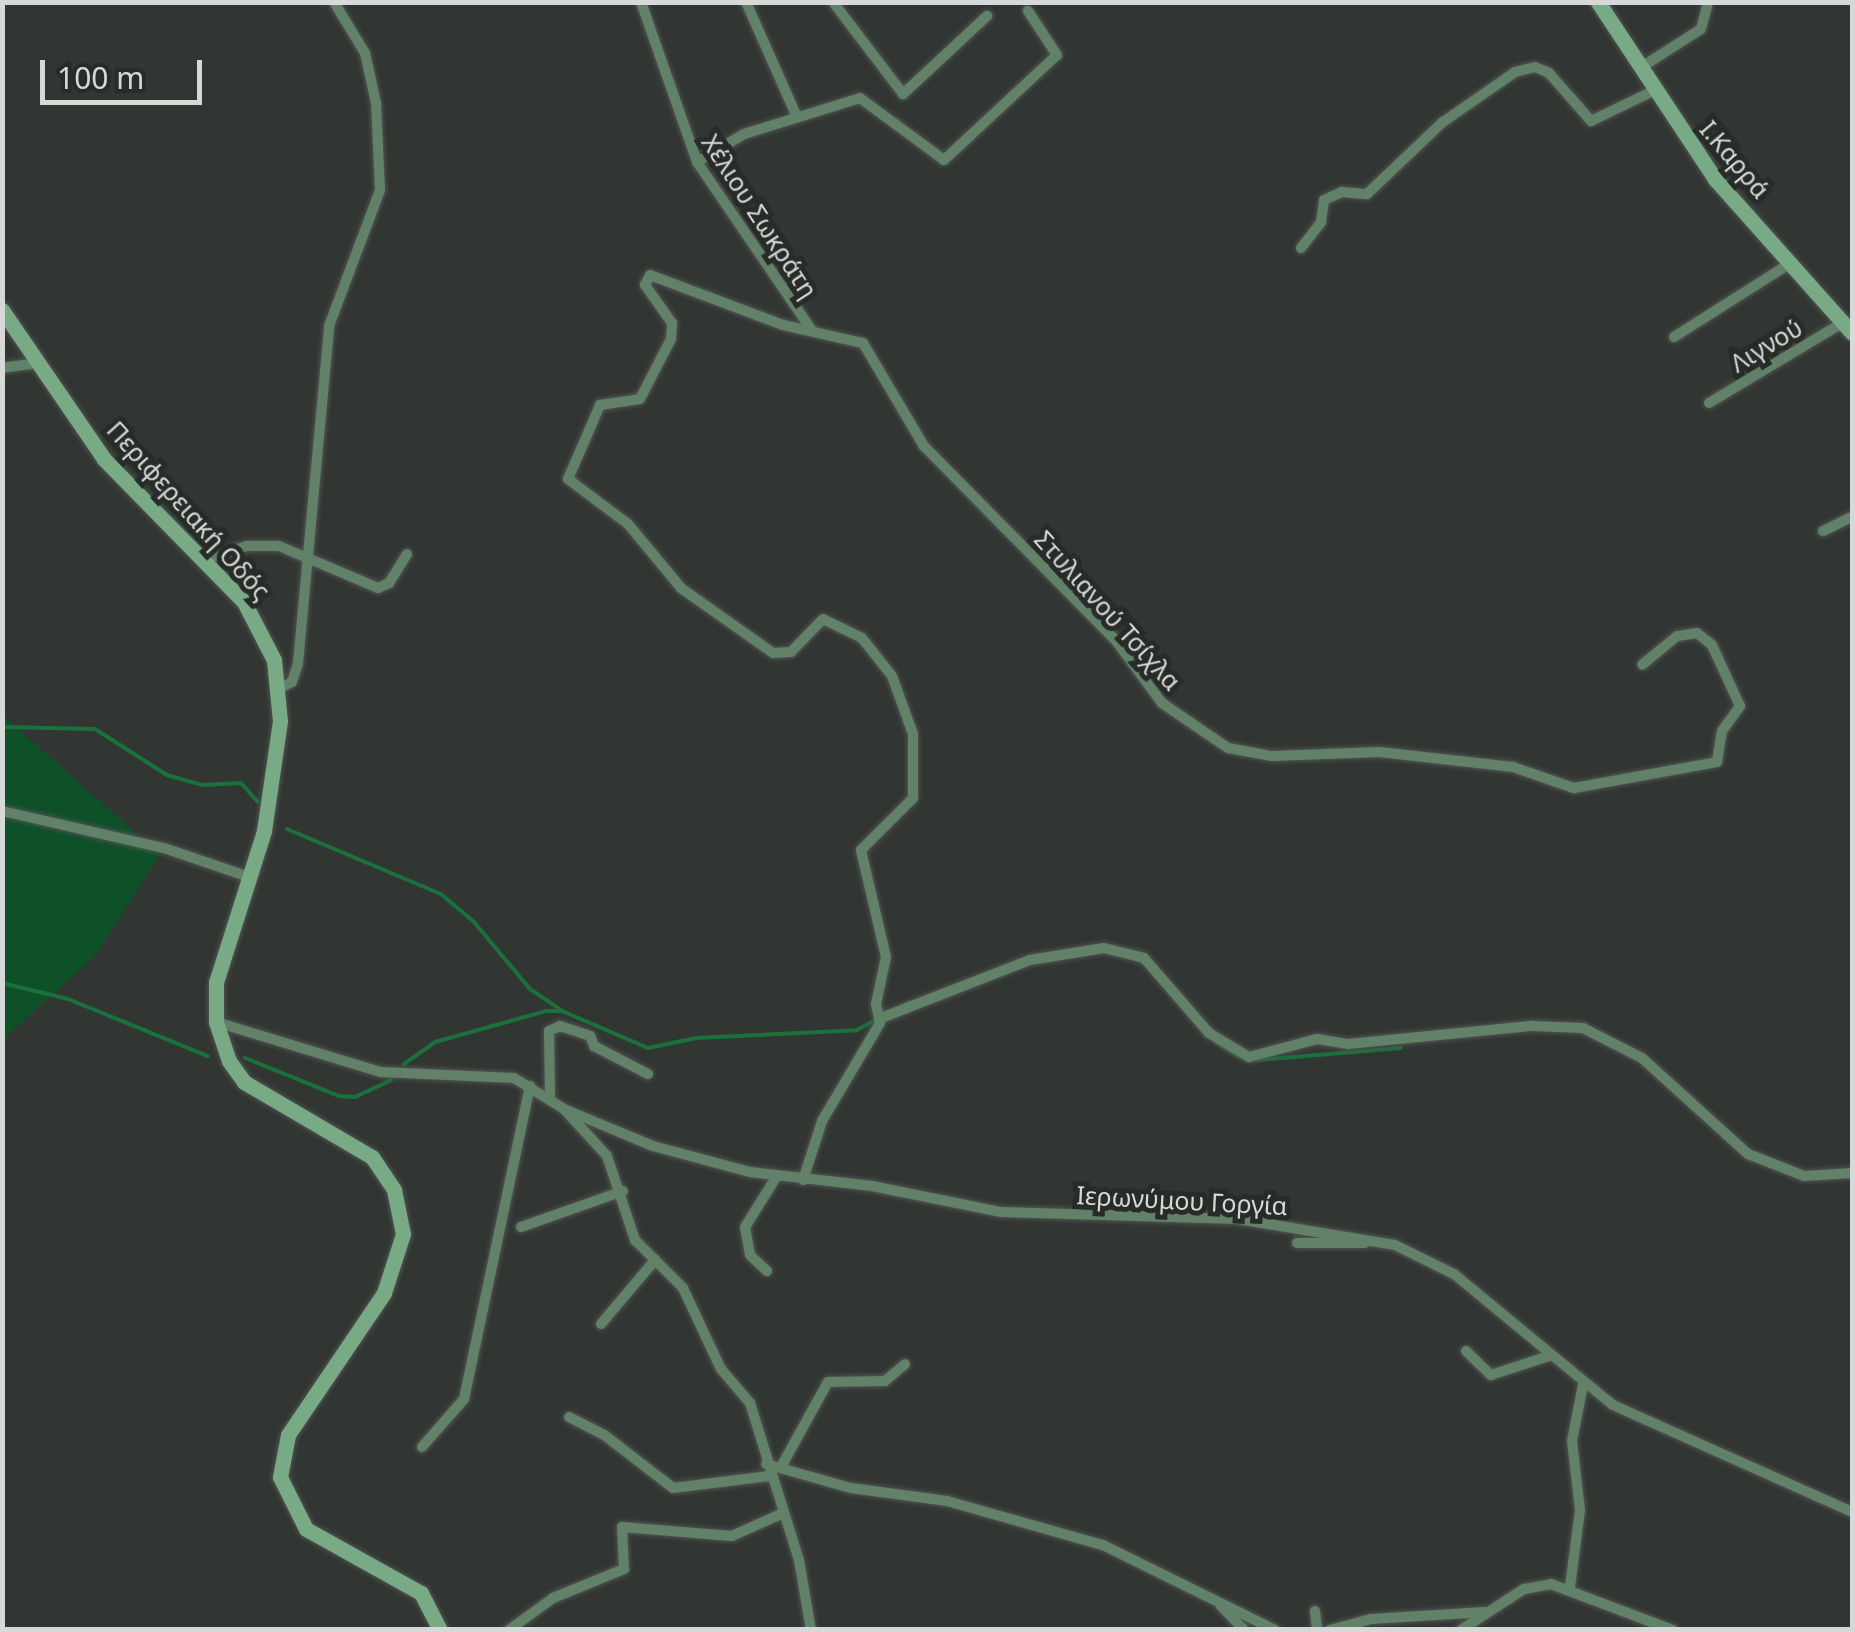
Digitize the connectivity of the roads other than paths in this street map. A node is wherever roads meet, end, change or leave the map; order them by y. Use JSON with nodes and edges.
{"nodes":[{"id":1,"x":334,"y":2,"type":"edge"},
{"id":2,"x":654,"y":2,"type":"edge"},
{"id":3,"x":746,"y":2,"type":"edge"},
{"id":4,"x":833,"y":2,"type":"edge"},
{"id":5,"x":1598,"y":2,"type":"edge"},
{"id":6,"x":641,"y":3,"type":"edge"},
{"id":7,"x":1707,"y":6,"type":"dead end"},
{"id":8,"x":1028,"y":11,"type":"dead end"},
{"id":9,"x":987,"y":16,"type":"dead end"},
{"id":10,"x":1640,"y":68,"type":"junction"},
{"id":11,"x":1653,"y":91,"type":"junction"},
{"id":12,"x":796,"y":116,"type":"junction"},
{"id":13,"x":697,"y":162,"type":"junction"},
{"id":14,"x":1301,"y":248,"type":"dead end"},
{"id":15,"x":1793,"y":262,"type":"junction"},
{"id":16,"x":2,"y":310,"type":"edge"},
{"id":17,"x":1848,"y":328,"type":"edge"},
{"id":18,"x":811,"y":329,"type":"junction"},
{"id":19,"x":1674,"y":337,"type":"dead end"},
{"id":20,"x":38,"y":363,"type":"junction"},
{"id":21,"x":2,"y":368,"type":"edge"},
{"id":22,"x":1709,"y":402,"type":"dead end"},
{"id":23,"x":1852,"y":517,"type":"edge"},
{"id":24,"x":1823,"y":531,"type":"dead end"},
{"id":25,"x":407,"y":554,"type":"dead end"},
{"id":26,"x":308,"y":558,"type":"junction"},
{"id":27,"x":203,"y":560,"type":"junction"},
{"id":28,"x":1642,"y":666,"type":"dead end"},
{"id":29,"x":280,"y":688,"type":"junction"},
{"id":30,"x":2,"y":811,"type":"edge"},
{"id":31,"x":254,"y":879,"type":"junction"},
{"id":32,"x":879,"y":1012,"type":"junction"},
{"id":33,"x":216,"y":1022,"type":"junction"},
{"id":34,"x":648,"y":1074,"type":"dead end"},
{"id":35,"x":530,"y":1086,"type":"junction"},
{"id":36,"x":550,"y":1095,"type":"junction"},
{"id":37,"x":564,"y":1109,"type":"junction"},
{"id":38,"x":1852,"y":1173,"type":"edge"},
{"id":39,"x":777,"y":1176,"type":"junction"},
{"id":40,"x":802,"y":1180,"type":"junction"},
{"id":41,"x":623,"y":1191,"type":"junction"},
{"id":42,"x":521,"y":1227,"type":"dead end"},
{"id":43,"x":1370,"y":1242,"type":"junction"},
{"id":44,"x":1297,"y":1243,"type":"dead end"},
{"id":45,"x":656,"y":1260,"type":"junction"},
{"id":46,"x":768,"y":1271,"type":"dead end"},
{"id":47,"x":601,"y":1324,"type":"dead end"},
{"id":48,"x":1466,"y":1351,"type":"dead end"},
{"id":49,"x":1548,"y":1356,"type":"junction"},
{"id":50,"x":905,"y":1364,"type":"dead end"},
{"id":51,"x":1583,"y":1386,"type":"junction"},
{"id":52,"x":570,"y":1417,"type":"dead end"},
{"id":53,"x":422,"y":1447,"type":"dead end"},
{"id":54,"x":781,"y":1467,"type":"junction"},
{"id":55,"x":768,"y":1470,"type":"junction"},
{"id":56,"x":1852,"y":1512,"type":"edge"},
{"id":57,"x":782,"y":1514,"type":"junction"},
{"id":58,"x":1570,"y":1587,"type":"junction"},
{"id":59,"x":1221,"y":1606,"type":"junction"},
{"id":60,"x":1316,"y":1611,"type":"dead end"},
{"id":61,"x":1485,"y":1612,"type":"junction"},
{"id":62,"x":1371,"y":1624,"type":"edge"},
{"id":63,"x":1474,"y":1626,"type":"edge"},
{"id":64,"x":440,"y":1630,"type":"edge"},
{"id":65,"x":509,"y":1630,"type":"edge"},
{"id":66,"x":811,"y":1630,"type":"edge"},
{"id":67,"x":1244,"y":1630,"type":"edge"},
{"id":68,"x":1274,"y":1630,"type":"edge"},
{"id":69,"x":1317,"y":1630,"type":"edge"},
{"id":70,"x":1330,"y":1630,"type":"edge"},
{"id":71,"x":1461,"y":1630,"type":"edge"},
{"id":72,"x":1673,"y":1630,"type":"edge"}],
"edges":[{"from":1,"to":26,"type":"street"},
{"from":2,"to":6,"type":"street"},
{"from":3,"to":12,"type":"street"},
{"from":4,"to":9,"type":"street"},
{"from":5,"to":10,"type":"main road","name":"Ι.Καρρά"},
{"from":6,"to":13,"type":"street","name":"Χέλιου Σωκράτη"},
{"from":7,"to":10,"type":"street"},
{"from":8,"to":12,"type":"street"},
{"from":10,"to":11,"type":"main road","name":"Ι.Καρρά"},
{"from":11,"to":14,"type":"street"},
{"from":11,"to":15,"type":"main road","name":"Ι.Καρρά"},
{"from":12,"to":13,"type":"street"},
{"from":13,"to":18,"type":"street","name":"Χέλιου Σωκράτη"},
{"from":15,"to":17,"type":"main road","name":"Ι.Καρρά"},
{"from":15,"to":19,"type":"street"},
{"from":16,"to":20,"type":"main road","name":"Περιφερειακή Οδός"},
{"from":17,"to":22,"type":"street","name":"Λιγνού"},
{"from":18,"to":28,"type":"street","name":"Στυλιανού Τσίχλα"},
{"from":18,"to":32,"type":"street","name":"Χέλιου Σωκράτη"},
{"from":20,"to":21,"type":"street"},
{"from":20,"to":27,"type":"main road","name":"Περιφερειακή Οδός"},
{"from":23,"to":24,"type":"street"},
{"from":25,"to":26,"type":"street"},
{"from":26,"to":27,"type":"street"},
{"from":26,"to":29,"type":"street"},
{"from":27,"to":29,"type":"main road","name":"Περιφερειακή Οδός"},
{"from":29,"to":31,"type":"main road","name":"Περιφερειακή Οδός"},
{"from":30,"to":31,"type":"street"},
{"from":31,"to":33,"type":"main road","name":"Περιφερειακή Οδός"},
{"from":32,"to":38,"type":"street"},
{"from":32,"to":40,"type":"street"},
{"from":33,"to":35,"type":"street"},
{"from":33,"to":64,"type":"main road","name":"Περιφερειακή Οδός"},
{"from":34,"to":36,"type":"street"},
{"from":35,"to":36,"type":"street"},
{"from":35,"to":53,"type":"street"},
{"from":36,"to":37,"type":"street"},
{"from":37,"to":39,"type":"street","name":"Ιερωνύμου Γοργία"},
{"from":37,"to":41,"type":"street"},
{"from":39,"to":40,"type":"street","name":"Ιερωνύμου Γοργία"},
{"from":39,"to":46,"type":"street"},
{"from":40,"to":43,"type":"street","name":"Ιερωνύμου Γοργία"},
{"from":41,"to":42,"type":"street"},
{"from":41,"to":45,"type":"street"},
{"from":43,"to":44,"type":"street"},
{"from":43,"to":49,"type":"street","name":"Ιερωνύμου Γοργία"},
{"from":45,"to":47,"type":"street"},
{"from":45,"to":55,"type":"street"},
{"from":48,"to":49,"type":"street"},
{"from":49,"to":51,"type":"street","name":"Ιερωνύμου Γοργία"},
{"from":50,"to":54,"type":"street"},
{"from":51,"to":56,"type":"street","name":"Ιερωνύμου Γοργία"},
{"from":51,"to":58,"type":"street"},
{"from":52,"to":55,"type":"street"},
{"from":54,"to":55,"type":"street"},
{"from":54,"to":59,"type":"street"},
{"from":55,"to":57,"type":"street"},
{"from":57,"to":65,"type":"street"},
{"from":57,"to":66,"type":"street"},
{"from":58,"to":61,"type":"street"},
{"from":58,"to":72,"type":"street"},
{"from":59,"to":67,"type":"street"},
{"from":59,"to":68,"type":"street"},
{"from":60,"to":69,"type":"street"},
{"from":61,"to":62,"type":"street"},
{"from":61,"to":63,"type":"street"},
{"from":62,"to":70,"type":"street"},
{"from":63,"to":71,"type":"street"}]}
